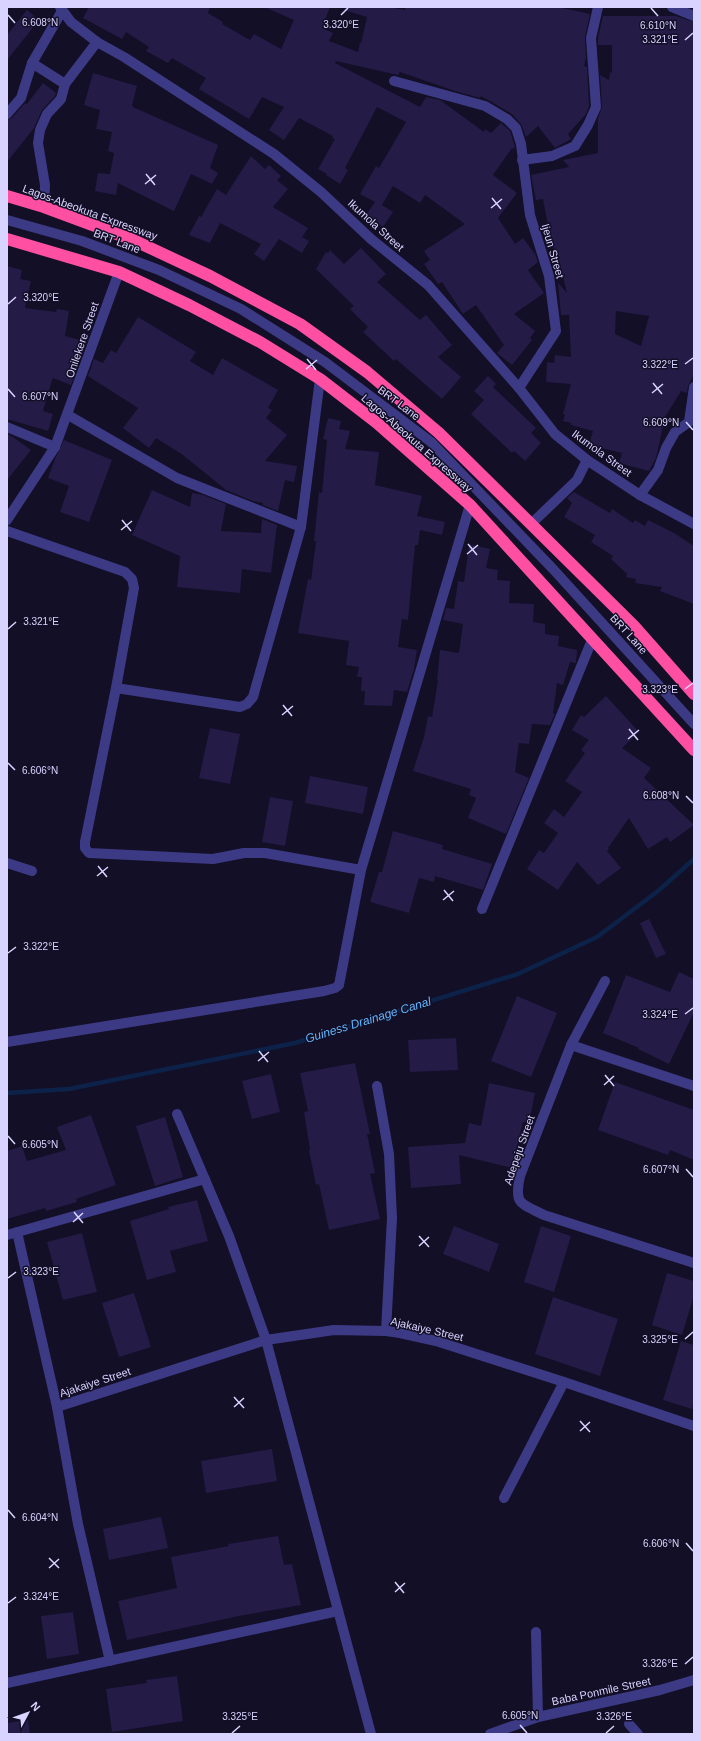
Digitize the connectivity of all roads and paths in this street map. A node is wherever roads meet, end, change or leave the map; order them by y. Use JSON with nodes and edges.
{"nodes":[{"id":1,"x":598,"y":7,"type":"edge"},
{"id":2,"x":672,"y":7,"type":"edge"},
{"id":3,"x":61,"y":9,"type":"edge"},
{"id":4,"x":694,"y":16,"type":"edge"},
{"id":5,"x":97,"y":42,"type":"junction"},
{"id":6,"x":32,"y":63,"type":"junction"},
{"id":7,"x":394,"y":81,"type":"dead end"},
{"id":8,"x":65,"y":84,"type":"junction"},
{"id":9,"x":7,"y":114,"type":"edge"},
{"id":10,"x":522,"y":160,"type":"junction"},
{"id":11,"x":7,"y":196,"type":"edge"},
{"id":12,"x":44,"y":207,"type":"junction"},
{"id":13,"x":7,"y":220,"type":"edge"},
{"id":14,"x":7,"y":239,"type":"edge"},
{"id":15,"x":119,"y":272,"type":"junction"},
{"id":16,"x":320,"y":379,"type":"junction"},
{"id":17,"x":694,"y":387,"type":"edge"},
{"id":18,"x":519,"y":388,"type":"junction"},
{"id":19,"x":68,"y":415,"type":"junction"},
{"id":20,"x":7,"y":427,"type":"edge"},
{"id":21,"x":55,"y":447,"type":"junction"},
{"id":22,"x":587,"y":460,"type":"junction"},
{"id":23,"x":640,"y":495,"type":"junction"},
{"id":24,"x":470,"y":505,"type":"junction"},
{"id":25,"x":7,"y":520,"type":"edge"},
{"id":26,"x":531,"y":524,"type":"junction"},
{"id":27,"x":694,"y":524,"type":"edge"},
{"id":28,"x":301,"y":527,"type":"junction"},
{"id":29,"x":7,"y":531,"type":"edge"},
{"id":30,"x":592,"y":640,"type":"junction"},
{"id":31,"x":116,"y":688,"type":"junction"},
{"id":32,"x":694,"y":694,"type":"edge"},
{"id":33,"x":694,"y":724,"type":"edge"},
{"id":34,"x":694,"y":750,"type":"edge"},
{"id":35,"x":7,"y":863,"type":"edge"},
{"id":36,"x":361,"y":870,"type":"junction"},
{"id":37,"x":32,"y":871,"type":"dead end"},
{"id":38,"x":482,"y":909,"type":"dead end"},
{"id":39,"x":605,"y":981,"type":"dead end"},
{"id":40,"x":7,"y":1042,"type":"edge"},
{"id":41,"x":571,"y":1045,"type":"junction"},
{"id":42,"x":377,"y":1086,"type":"dead end"},
{"id":43,"x":694,"y":1086,"type":"edge"},
{"id":44,"x":177,"y":1114,"type":"dead end"},
{"id":45,"x":205,"y":1179,"type":"junction"},
{"id":46,"x":17,"y":1232,"type":"junction"},
{"id":47,"x":7,"y":1235,"type":"edge"},
{"id":48,"x":694,"y":1263,"type":"edge"},
{"id":49,"x":386,"y":1331,"type":"junction"},
{"id":50,"x":266,"y":1340,"type":"junction"},
{"id":51,"x":564,"y":1382,"type":"junction"},
{"id":52,"x":57,"y":1407,"type":"junction"},
{"id":53,"x":694,"y":1426,"type":"edge"},
{"id":54,"x":504,"y":1498,"type":"dead end"},
{"id":55,"x":338,"y":1612,"type":"junction"},
{"id":56,"x":536,"y":1632,"type":"dead end"},
{"id":57,"x":110,"y":1661,"type":"junction"},
{"id":58,"x":694,"y":1680,"type":"edge"},
{"id":59,"x":7,"y":1683,"type":"edge"},
{"id":60,"x":538,"y":1717,"type":"junction"},
{"id":61,"x":630,"y":1724,"type":"dead end"},
{"id":62,"x":371,"y":1734,"type":"edge"},
{"id":63,"x":490,"y":1734,"type":"edge"},
{"id":64,"x":638,"y":1734,"type":"edge"}],
"edges":[{"from":1,"to":10,"type":"street"},
{"from":2,"to":4,"type":"street"},
{"from":3,"to":5,"type":"street","name":"Ikumola Street"},
{"from":3,"to":6,"type":"street"},
{"from":5,"to":8,"type":"street"},
{"from":5,"to":18,"type":"street","name":"Ikumola Street"},
{"from":6,"to":8,"type":"street"},
{"from":6,"to":9,"type":"street"},
{"from":7,"to":10,"type":"street","name":"Ijeun Street"},
{"from":8,"to":12,"type":"street"},
{"from":10,"to":18,"type":"street","name":"Ijeun Street"},
{"from":11,"to":12,"type":"highway","name":"Lagos-Abeokuta Expressway"},
{"from":12,"to":26,"type":"highway","name":"Lagos-Abeokuta Expressway"},
{"from":13,"to":33,"type":"street","name":"BRT Lane"},
{"from":14,"to":15,"type":"highway","name":"Lagos-Abeokuta Expressway"},
{"from":15,"to":16,"type":"highway","name":"Lagos-Abeokuta Expressway"},
{"from":15,"to":19,"type":"street","name":"Onilekere Street"},
{"from":16,"to":24,"type":"highway","name":"Lagos-Abeokuta Expressway"},
{"from":16,"to":28,"type":"street"},
{"from":17,"to":23,"type":"street"},
{"from":18,"to":22,"type":"street","name":"Ikumola Street"},
{"from":19,"to":21,"type":"street","name":"Onilekere Street"},
{"from":19,"to":28,"type":"street"},
{"from":20,"to":21,"type":"street"},
{"from":21,"to":25,"type":"street","name":"Onilekere Street"},
{"from":22,"to":23,"type":"street","name":"Ikumola Street"},
{"from":22,"to":26,"type":"street"},
{"from":23,"to":27,"type":"street","name":"Ikumola Street"},
{"from":24,"to":30,"type":"highway","name":"Lagos-Abeokuta Expressway"},
{"from":24,"to":36,"type":"street"},
{"from":26,"to":32,"type":"highway","name":"Lagos-Abeokuta Expressway"},
{"from":28,"to":31,"type":"street"},
{"from":29,"to":31,"type":"street"},
{"from":30,"to":34,"type":"highway","name":"Lagos-Abeokuta Expressway"},
{"from":30,"to":38,"type":"street"},
{"from":31,"to":36,"type":"street"},
{"from":35,"to":37,"type":"street"},
{"from":36,"to":40,"type":"street"},
{"from":39,"to":41,"type":"street","name":"Adepeju Street"},
{"from":41,"to":43,"type":"street"},
{"from":41,"to":48,"type":"street","name":"Adepeju Street"},
{"from":42,"to":49,"type":"street"},
{"from":44,"to":45,"type":"street"},
{"from":45,"to":46,"type":"street"},
{"from":45,"to":50,"type":"street"},
{"from":46,"to":47,"type":"street"},
{"from":46,"to":52,"type":"street"},
{"from":49,"to":50,"type":"street","name":"Ajakaiye Street"},
{"from":49,"to":51,"type":"street","name":"Ajakaiye Street"},
{"from":50,"to":52,"type":"street","name":"Ajakaiye Street"},
{"from":50,"to":55,"type":"street"},
{"from":51,"to":53,"type":"street","name":"Ajakaiye Street"},
{"from":51,"to":54,"type":"street"},
{"from":52,"to":57,"type":"street"},
{"from":55,"to":57,"type":"street"},
{"from":55,"to":62,"type":"street"},
{"from":56,"to":60,"type":"street"},
{"from":57,"to":59,"type":"street"},
{"from":58,"to":60,"type":"street","name":"Baba Ponmile Street"},
{"from":60,"to":63,"type":"street","name":"Baba Ponmile Street"},
{"from":61,"to":64,"type":"street"}]}
